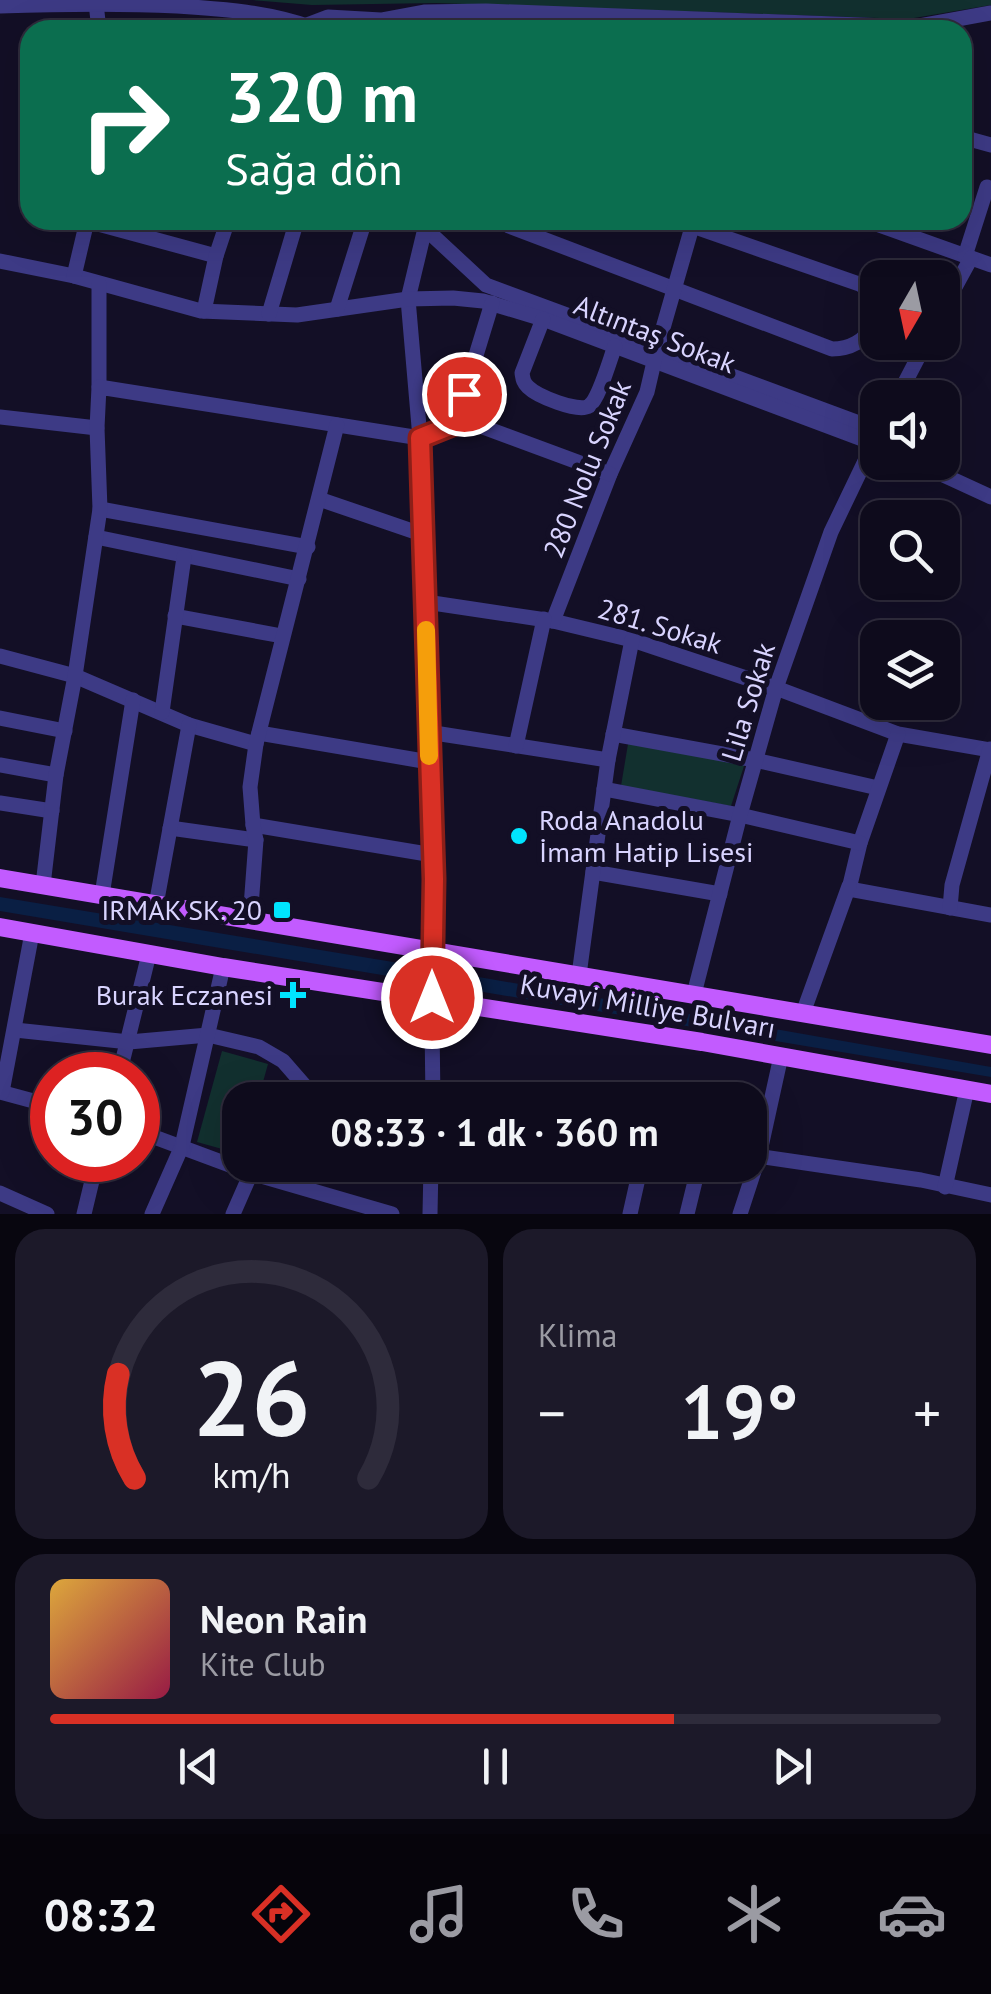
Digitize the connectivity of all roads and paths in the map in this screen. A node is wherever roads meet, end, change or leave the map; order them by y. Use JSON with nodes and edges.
{"nodes":[{"id":1,"x":103,"y":2,"type":"edge"},
{"id":2,"x":0,"y":6,"type":"edge"},
{"id":3,"x":253,"y":13,"type":"junction"},
{"id":4,"x":991,"y":14,"type":"edge"},
{"id":5,"x":248,"y":20,"type":"edge"},
{"id":6,"x":287,"y":20,"type":"edge"},
{"id":7,"x":322,"y":20,"type":"edge"},
{"id":8,"x":381,"y":20,"type":"edge"},
{"id":9,"x":381,"y":20,"type":"edge"},
{"id":10,"x":700,"y":20,"type":"edge"},
{"id":11,"x":958,"y":20,"type":"edge"},
{"id":12,"x":990,"y":184,"type":"edge"},
{"id":13,"x":84,"y":230,"type":"edge"},
{"id":14,"x":119,"y":230,"type":"edge"},
{"id":15,"x":225,"y":230,"type":"edge"},
{"id":16,"x":294,"y":230,"type":"edge"},
{"id":17,"x":362,"y":230,"type":"edge"},
{"id":18,"x":422,"y":230,"type":"edge"},
{"id":19,"x":429,"y":230,"type":"edge"},
{"id":20,"x":519,"y":230,"type":"edge"},
{"id":21,"x":692,"y":230,"type":"edge"},
{"id":22,"x":713,"y":230,"type":"edge"},
{"id":23,"x":893,"y":230,"type":"edge"},
{"id":24,"x":216,"y":256,"type":"junction"},
{"id":25,"x":968,"y":257,"type":"junction"},
{"id":26,"x":0,"y":261,"type":"edge"},
{"id":27,"x":991,"y":265,"type":"edge"},
{"id":28,"x":960,"y":274,"type":"edge"},
{"id":29,"x":74,"y":276,"type":"junction"},
{"id":30,"x":98,"y":284,"type":"junction"},
{"id":31,"x":674,"y":289,"type":"junction"},
{"id":32,"x":487,"y":297,"type":"junction"},
{"id":33,"x":408,"y":298,"type":"junction"},
{"id":34,"x":338,"y":309,"type":"junction"},
{"id":35,"x":204,"y":311,"type":"junction"},
{"id":36,"x":269,"y":314,"type":"junction"},
{"id":37,"x":542,"y":319,"type":"junction"},
{"id":38,"x":615,"y":346,"type":"junction"},
{"id":39,"x":656,"y":355,"type":"junction"},
{"id":40,"x":98,"y":387,"type":"junction"},
{"id":41,"x":0,"y":417,"type":"edge"},
{"id":42,"x":455,"y":424,"type":"junction"},
{"id":43,"x":337,"y":425,"type":"junction"},
{"id":44,"x":97,"y":428,"type":"junction"},
{"id":45,"x":860,"y":432,"type":"edge"},
{"id":46,"x":420,"y":438,"type":"junction"},
{"id":47,"x":860,"y":471,"type":"edge"},
{"id":48,"x":610,"y":474,"type":"junction"},
{"id":49,"x":955,"y":480,"type":"edge"},
{"id":50,"x":991,"y":497,"type":"edge"},
{"id":51,"x":319,"y":499,"type":"junction"},
{"id":52,"x":100,"y":509,"type":"junction"},
{"id":53,"x":424,"y":535,"type":"junction"},
{"id":54,"x":96,"y":538,"type":"junction"},
{"id":55,"x":308,"y":547,"type":"junction"},
{"id":56,"x":184,"y":557,"type":"junction"},
{"id":57,"x":299,"y":579,"type":"junction"},
{"id":58,"x":426,"y":602,"type":"junction"},
{"id":59,"x":175,"y":616,"type":"junction"},
{"id":60,"x":548,"y":620,"type":"junction"},
{"id":61,"x":282,"y":636,"type":"junction"},
{"id":62,"x":632,"y":640,"type":"junction"},
{"id":63,"x":0,"y":656,"type":"edge"},
{"id":64,"x":76,"y":676,"type":"junction"},
{"id":65,"x":776,"y":688,"type":"junction"},
{"id":66,"x":133,"y":700,"type":"junction"},
{"id":67,"x":162,"y":712,"type":"junction"},
{"id":68,"x":0,"y":718,"type":"edge"},
{"id":69,"x":189,"y":725,"type":"junction"},
{"id":70,"x":65,"y":730,"type":"junction"},
{"id":71,"x":428,"y":732,"type":"junction"},
{"id":72,"x":613,"y":734,"type":"junction"},
{"id":73,"x":898,"y":734,"type":"junction"},
{"id":74,"x":257,"y":739,"type":"junction"},
{"id":75,"x":516,"y":746,"type":"junction"},
{"id":76,"x":990,"y":750,"type":"edge"},
{"id":77,"x":608,"y":760,"type":"junction"},
{"id":78,"x":756,"y":760,"type":"junction"},
{"id":79,"x":429,"y":762,"type":"junction"},
{"id":80,"x":0,"y":765,"type":"edge"},
{"id":81,"x":56,"y":775,"type":"junction"},
{"id":82,"x":878,"y":788,"type":"junction"},
{"id":83,"x":604,"y":789,"type":"junction"},
{"id":84,"x":0,"y":804,"type":"edge"},
{"id":85,"x":52,"y":811,"type":"junction"},
{"id":86,"x":740,"y":815,"type":"junction"},
{"id":87,"x":170,"y":828,"type":"junction"},
{"id":88,"x":254,"y":833,"type":"junction"},
{"id":89,"x":860,"y":843,"type":"junction"},
{"id":90,"x":433,"y":855,"type":"junction"},
{"id":91,"x":593,"y":872,"type":"junction"},
{"id":92,"x":0,"y":878,"type":"edge"},
{"id":93,"x":43,"y":884,"type":"junction"},
{"id":94,"x":849,"y":888,"type":"junction"},
{"id":95,"x":720,"y":894,"type":"junction"},
{"id":96,"x":102,"y":895,"type":"junction"},
{"id":97,"x":156,"y":905,"type":"junction"},
{"id":98,"x":950,"y":908,"type":"junction"},
{"id":99,"x":991,"y":915,"type":"edge"},
{"id":100,"x":250,"y":920,"type":"junction"},
{"id":101,"x":0,"y":927,"type":"edge"},
{"id":102,"x":32,"y":933,"type":"junction"},
{"id":103,"x":150,"y":954,"type":"junction"},
{"id":104,"x":223,"y":967,"type":"junction"},
{"id":105,"x":431,"y":975,"type":"junction"},
{"id":106,"x":578,"y":975,"type":"junction"},
{"id":107,"x":694,"y":994,"type":"junction"},
{"id":108,"x":803,"y":1013,"type":"junction"},
{"id":109,"x":15,"y":1030,"type":"junction"},
{"id":110,"x":208,"y":1035,"type":"junction"},
{"id":111,"x":129,"y":1042,"type":"junction"},
{"id":112,"x":991,"y":1044,"type":"edge"},
{"id":113,"x":126,"y":1052,"type":"edge"},
{"id":114,"x":781,"y":1056,"type":"junction"},
{"id":115,"x":301,"y":1082,"type":"edge"},
{"id":116,"x":433,"y":1082,"type":"edge"},
{"id":117,"x":968,"y":1090,"type":"junction"},
{"id":118,"x":1,"y":1092,"type":"edge"},
{"id":119,"x":991,"y":1094,"type":"edge"},
{"id":120,"x":30,"y":1100,"type":"edge"},
{"id":121,"x":767,"y":1110,"type":"edge"},
{"id":122,"x":160,"y":1138,"type":"edge"},
{"id":123,"x":182,"y":1146,"type":"junction"},
{"id":124,"x":767,"y":1158,"type":"edge"},
{"id":125,"x":222,"y":1161,"type":"edge"},
{"id":126,"x":92,"y":1182,"type":"edge"},
{"id":127,"x":246,"y":1182,"type":"edge"},
{"id":128,"x":285,"y":1182,"type":"edge"},
{"id":129,"x":431,"y":1182,"type":"edge"},
{"id":130,"x":637,"y":1182,"type":"edge"},
{"id":131,"x":695,"y":1182,"type":"edge"},
{"id":132,"x":748,"y":1182,"type":"edge"},
{"id":133,"x":945,"y":1186,"type":"junction"},
{"id":134,"x":0,"y":1193,"type":"edge"},
{"id":135,"x":991,"y":1195,"type":"edge"},
{"id":136,"x":47,"y":1214,"type":"edge"},
{"id":137,"x":84,"y":1214,"type":"edge"},
{"id":138,"x":152,"y":1214,"type":"edge"},
{"id":139,"x":232,"y":1214,"type":"edge"},
{"id":140,"x":392,"y":1214,"type":"edge"},
{"id":141,"x":430,"y":1214,"type":"edge"},
{"id":142,"x":630,"y":1214,"type":"edge"},
{"id":143,"x":687,"y":1214,"type":"edge"},
{"id":144,"x":740,"y":1214,"type":"edge"}],
"edges":[{"from":1,"to":2,"type":"street"},
{"from":1,"to":3,"type":"street"},
{"from":3,"to":5,"type":"street"},
{"from":3,"to":6,"type":"street"},
{"from":4,"to":11,"type":"street"},
{"from":7,"to":9,"type":"street"},
{"from":8,"to":10,"type":"street"},
{"from":12,"to":25,"type":"street"},
{"from":13,"to":29,"type":"street"},
{"from":14,"to":24,"type":"street"},
{"from":15,"to":24,"type":"street"},
{"from":16,"to":36,"type":"street"},
{"from":17,"to":34,"type":"street"},
{"from":18,"to":33,"type":"street"},
{"from":19,"to":32,"type":"street"},
{"from":20,"to":31,"type":"street"},
{"from":21,"to":31,"type":"street","name":"280 Nolu Sokak"},
{"from":22,"to":31,"type":"street"},
{"from":23,"to":25,"type":"street"},
{"from":24,"to":35,"type":"street"},
{"from":25,"to":27,"type":"street"},
{"from":25,"to":28,"type":"street"},
{"from":26,"to":29,"type":"street","name":"Altıntaş Sokak"},
{"from":29,"to":30,"type":"street","name":"Altıntaş Sokak"},
{"from":30,"to":35,"type":"street","name":"Altıntaş Sokak"},
{"from":30,"to":40,"type":"street"},
{"from":31,"to":39,"type":"street","name":"280 Nolu Sokak"},
{"from":32,"to":33,"type":"street","name":"Altıntaş Sokak"},
{"from":32,"to":37,"type":"street","name":"Altıntaş Sokak"},
{"from":32,"to":39,"type":"street","name":"Altıntaş Sokak"},
{"from":32,"to":42,"type":"street"},
{"from":33,"to":34,"type":"street","name":"Altıntaş Sokak"},
{"from":33,"to":46,"type":"street"},
{"from":34,"to":36,"type":"street","name":"Altıntaş Sokak"},
{"from":35,"to":36,"type":"street","name":"Altıntaş Sokak"},
{"from":37,"to":38,"type":"street","name":"Altıntaş Sokak"},
{"from":37,"to":38,"type":"street"},
{"from":38,"to":39,"type":"street","name":"Altıntaş Sokak"},
{"from":39,"to":45,"type":"street","name":"Altıntaş Sokak"},
{"from":39,"to":48,"type":"street","name":"280 Nolu Sokak"},
{"from":40,"to":43,"type":"street"},
{"from":40,"to":44,"type":"street"},
{"from":41,"to":44,"type":"street"},
{"from":42,"to":46,"type":"street"},
{"from":42,"to":48,"type":"street"},
{"from":43,"to":46,"type":"street"},
{"from":43,"to":51,"type":"street"},
{"from":44,"to":52,"type":"street"},
{"from":46,"to":53,"type":"street"},
{"from":47,"to":65,"type":"street","name":"Lila Sokak"},
{"from":48,"to":60,"type":"street","name":"280 Nolu Sokak"},
{"from":49,"to":50,"type":"street"},
{"from":51,"to":53,"type":"street"},
{"from":51,"to":55,"type":"street"},
{"from":52,"to":54,"type":"street"},
{"from":52,"to":55,"type":"street"},
{"from":53,"to":58,"type":"street"},
{"from":54,"to":56,"type":"street"},
{"from":54,"to":64,"type":"street"},
{"from":55,"to":57,"type":"street"},
{"from":56,"to":57,"type":"street"},
{"from":56,"to":59,"type":"street"},
{"from":57,"to":61,"type":"street"},
{"from":58,"to":60,"type":"street","name":"281. Sokak"},
{"from":58,"to":71,"type":"street"},
{"from":59,"to":61,"type":"street"},
{"from":59,"to":67,"type":"street"},
{"from":60,"to":62,"type":"street","name":"281. Sokak"},
{"from":60,"to":75,"type":"street","name":"280 Nolu Sokak"},
{"from":61,"to":74,"type":"street"},
{"from":62,"to":65,"type":"street","name":"281. Sokak"},
{"from":62,"to":72,"type":"street"},
{"from":63,"to":64,"type":"street"},
{"from":64,"to":66,"type":"street"},
{"from":64,"to":70,"type":"street"},
{"from":65,"to":73,"type":"street","name":"281. Sokak"},
{"from":65,"to":78,"type":"street","name":"Lila Sokak"},
{"from":66,"to":67,"type":"street"},
{"from":66,"to":96,"type":"street"},
{"from":67,"to":69,"type":"street"},
{"from":68,"to":70,"type":"street"},
{"from":69,"to":74,"type":"street"},
{"from":69,"to":87,"type":"street"},
{"from":70,"to":81,"type":"street"},
{"from":71,"to":75,"type":"street"},
{"from":71,"to":79,"type":"street"},
{"from":72,"to":77,"type":"street"},
{"from":72,"to":78,"type":"street"},
{"from":73,"to":76,"type":"street","name":"281. Sokak"},
{"from":73,"to":82,"type":"street"},
{"from":74,"to":79,"type":"street"},
{"from":74,"to":88,"type":"street"},
{"from":75,"to":77,"type":"street"},
{"from":76,"to":98,"type":"street"},
{"from":77,"to":83,"type":"street"},
{"from":78,"to":82,"type":"street"},
{"from":78,"to":86,"type":"street","name":"Lila Sokak"},
{"from":79,"to":90,"type":"street"},
{"from":80,"to":81,"type":"street"},
{"from":81,"to":85,"type":"street"},
{"from":82,"to":89,"type":"street"},
{"from":83,"to":86,"type":"street"},
{"from":83,"to":91,"type":"street"},
{"from":84,"to":85,"type":"street"},
{"from":85,"to":93,"type":"street"},
{"from":86,"to":89,"type":"street"},
{"from":86,"to":95,"type":"street","name":"Lila Sokak"},
{"from":87,"to":88,"type":"street"},
{"from":87,"to":97,"type":"street"},
{"from":88,"to":90,"type":"street"},
{"from":88,"to":100,"type":"street"},
{"from":89,"to":94,"type":"street"},
{"from":90,"to":105,"type":"street"},
{"from":91,"to":95,"type":"street"},
{"from":91,"to":106,"type":"street"},
{"from":92,"to":93,"type":"main road","name":"Kuvayi Milliye Bulvarı"},
{"from":93,"to":96,"type":"main road","name":"Kuvayi Milliye Bulvarı"},
{"from":94,"to":98,"type":"street"},
{"from":94,"to":108,"type":"street"},
{"from":95,"to":107,"type":"street","name":"Lila Sokak"},
{"from":96,"to":97,"type":"main road","name":"Kuvayi Milliye Bulvarı"},
{"from":97,"to":100,"type":"main road","name":"Kuvayi Milliye Bulvarı"},
{"from":98,"to":99,"type":"street"},
{"from":100,"to":105,"type":"main road","name":"Kuvayi Milliye Bulvarı"},
{"from":101,"to":102,"type":"main road","name":"Kuvayi Milliye Bulvarı"},
{"from":102,"to":103,"type":"main road","name":"Kuvayi Milliye Bulvarı"},
{"from":102,"to":109,"type":"street"},
{"from":103,"to":104,"type":"main road","name":"Kuvayi Milliye Bulvarı"},
{"from":103,"to":111,"type":"street"},
{"from":104,"to":105,"type":"main road","name":"Kuvayi Milliye Bulvarı"},
{"from":104,"to":110,"type":"street"},
{"from":105,"to":106,"type":"main road","name":"Kuvayi Milliye Bulvarı"},
{"from":105,"to":114,"type":"main road","name":"Kuvayi Milliye Bulvarı"},
{"from":105,"to":116,"type":"street"},
{"from":106,"to":107,"type":"main road","name":"Kuvayi Milliye Bulvarı"},
{"from":107,"to":108,"type":"main road","name":"Kuvayi Milliye Bulvarı"},
{"from":108,"to":112,"type":"main road","name":"Kuvayi Milliye Bulvarı"},
{"from":109,"to":111,"type":"street"},
{"from":109,"to":118,"type":"street"},
{"from":110,"to":111,"type":"street"},
{"from":110,"to":115,"type":"street"},
{"from":110,"to":123,"type":"street"},
{"from":111,"to":113,"type":"street"},
{"from":114,"to":117,"type":"main road","name":"Kuvayi Milliye Bulvarı"},
{"from":114,"to":121,"type":"street"},
{"from":117,"to":119,"type":"main road","name":"Kuvayi Milliye Bulvarı"},
{"from":117,"to":133,"type":"street"},
{"from":118,"to":120,"type":"street"},
{"from":122,"to":123,"type":"street"},
{"from":123,"to":125,"type":"street"},
{"from":123,"to":138,"type":"street"},
{"from":124,"to":133,"type":"street"},
{"from":126,"to":137,"type":"street"},
{"from":127,"to":139,"type":"street"},
{"from":128,"to":140,"type":"street"},
{"from":129,"to":141,"type":"street"},
{"from":130,"to":142,"type":"street"},
{"from":131,"to":143,"type":"street"},
{"from":132,"to":144,"type":"street"},
{"from":133,"to":135,"type":"street"},
{"from":134,"to":136,"type":"street"}]}
